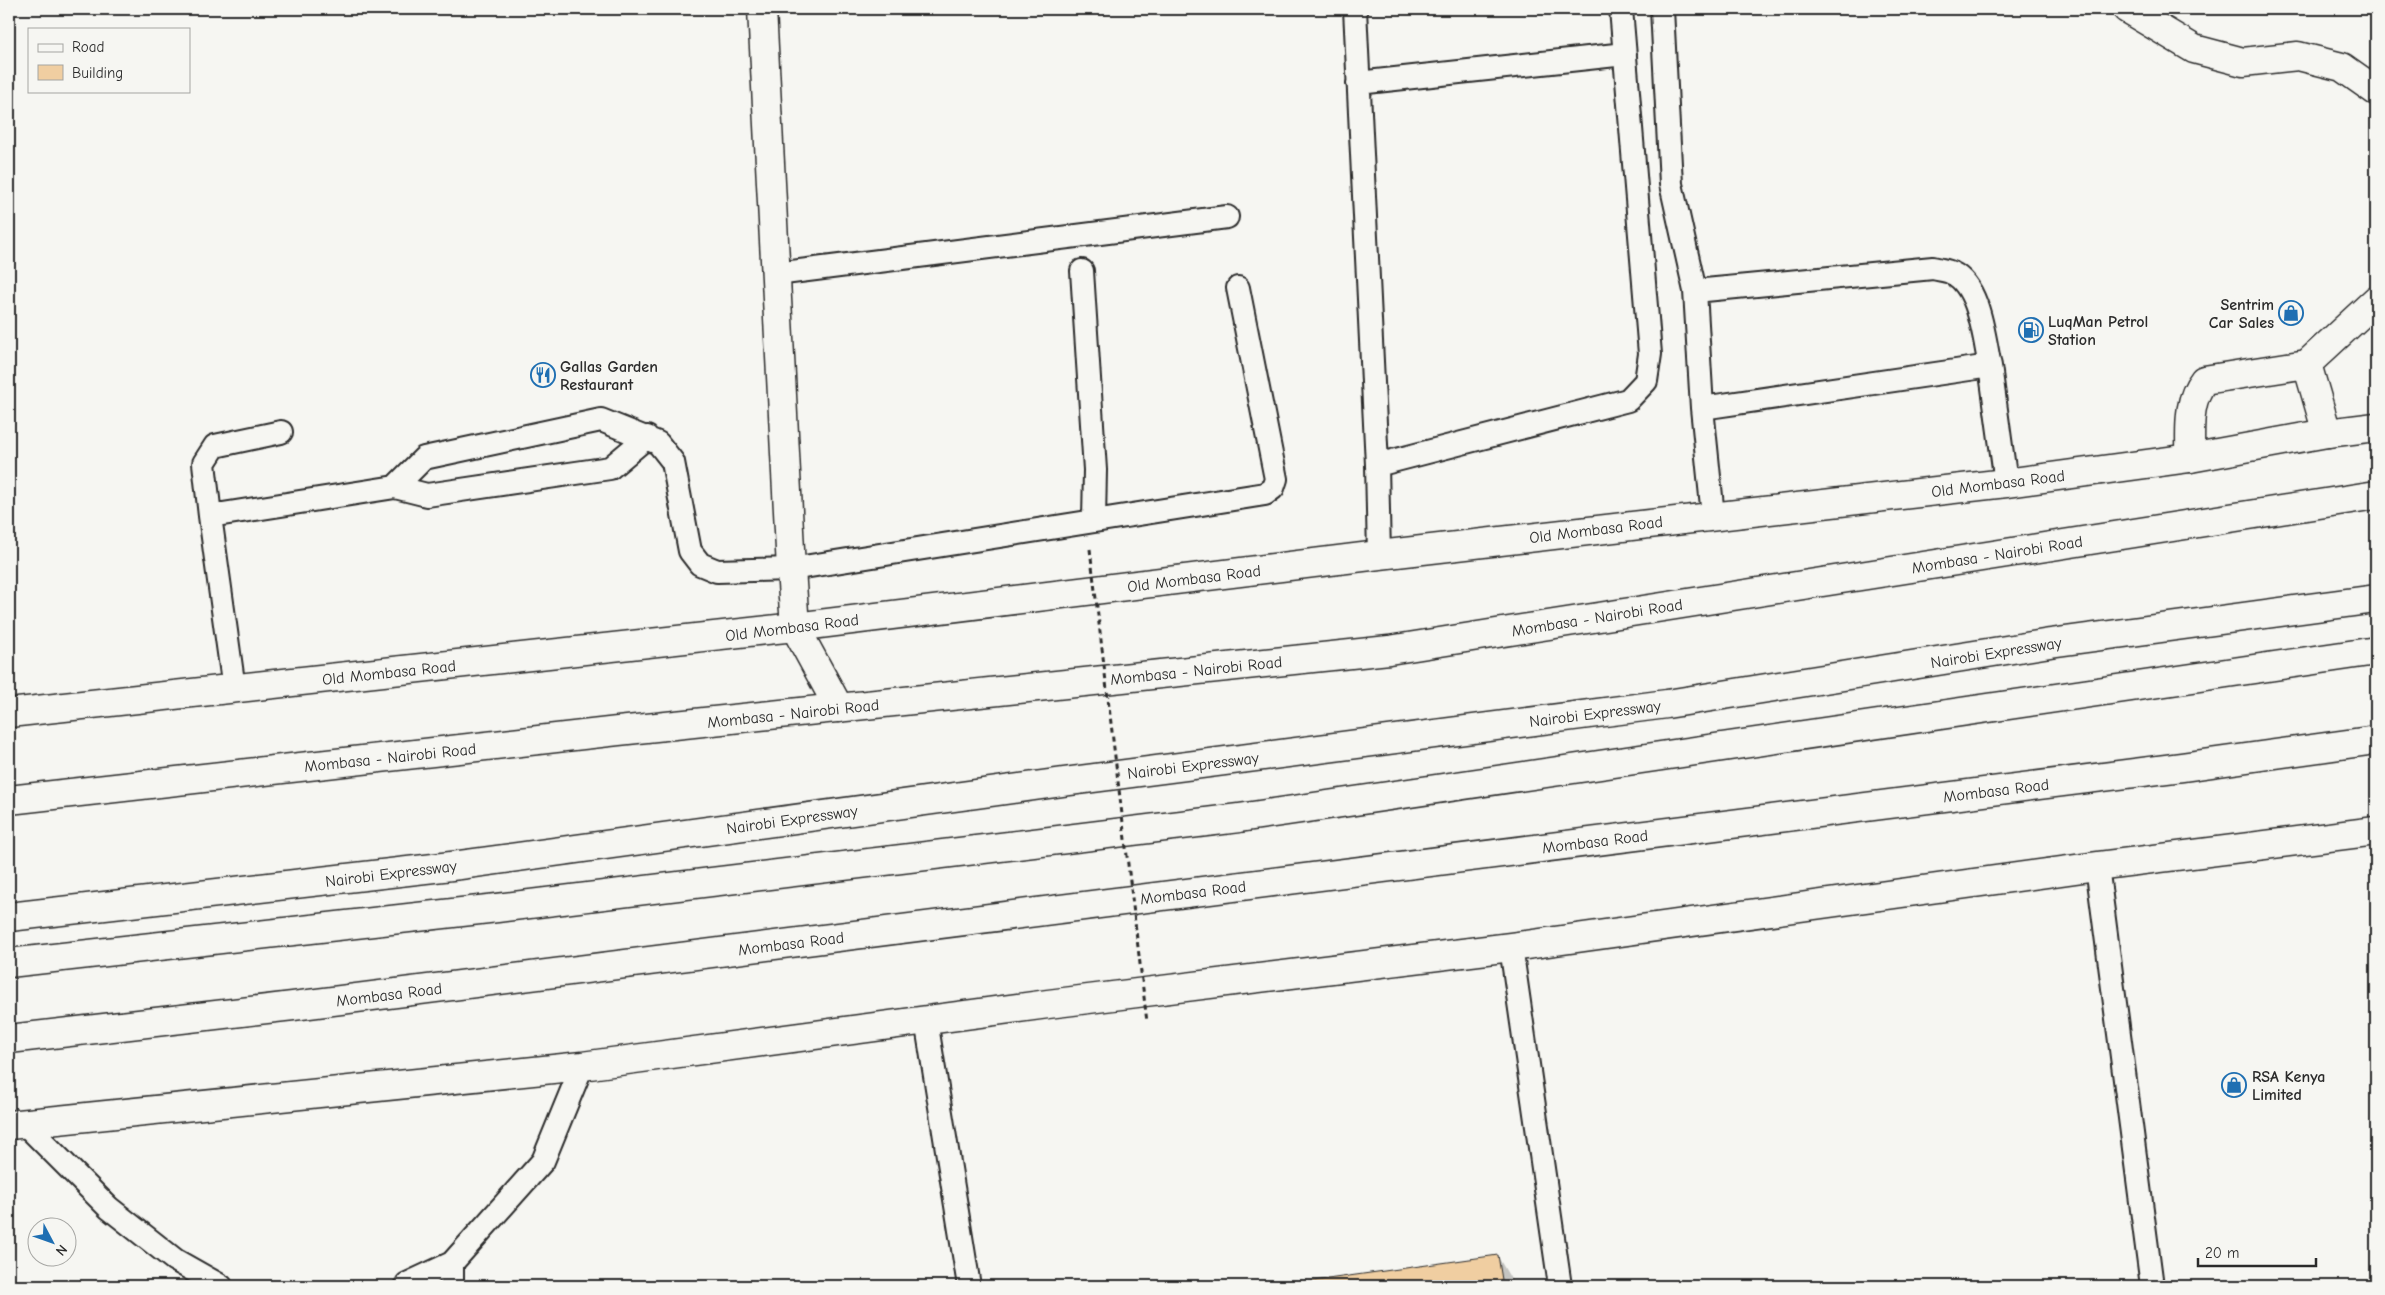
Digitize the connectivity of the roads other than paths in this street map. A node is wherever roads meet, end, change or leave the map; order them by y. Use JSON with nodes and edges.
{"nodes":[{"id":1,"x":762,"y":9,"type":"edge"},
{"id":2,"x":1355,"y":9,"type":"edge"},
{"id":3,"x":1621,"y":9,"type":"edge"},
{"id":4,"x":1662,"y":9,"type":"edge"},
{"id":5,"x":2127,"y":9,"type":"edge"},
{"id":6,"x":1625,"y":54,"type":"junction"},
{"id":7,"x":1358,"y":84,"type":"junction"},
{"id":8,"x":2376,"y":90,"type":"edge"},
{"id":9,"x":1227,"y":217,"type":"dead end"},
{"id":10,"x":1082,"y":271,"type":"dead end"},
{"id":11,"x":776,"y":274,"type":"junction"},
{"id":12,"x":1238,"y":288,"type":"dead end"},
{"id":13,"x":1696,"y":291,"type":"junction"},
{"id":14,"x":2376,"y":300,"type":"edge"},
{"id":15,"x":2307,"y":364,"type":"junction"},
{"id":16,"x":1990,"y":366,"type":"junction"},
{"id":17,"x":1702,"y":408,"type":"junction"},
{"id":18,"x":2376,"y":427,"type":"edge"},
{"id":19,"x":281,"y":432,"type":"dead end"},
{"id":20,"x":2327,"y":433,"type":"junction"},
{"id":21,"x":647,"y":437,"type":"junction"},
{"id":22,"x":2190,"y":458,"type":"junction"},
{"id":23,"x":1377,"y":465,"type":"junction"},
{"id":24,"x":2006,"y":484,"type":"junction"},
{"id":25,"x":395,"y":487,"type":"junction"},
{"id":26,"x":2376,"y":495,"type":"edge"},
{"id":27,"x":210,"y":516,"type":"junction"},
{"id":28,"x":1713,"y":516,"type":"junction"},
{"id":29,"x":1094,"y":520,"type":"junction"},
{"id":30,"x":1379,"y":555,"type":"junction"},
{"id":31,"x":791,"y":569,"type":"junction"},
{"id":32,"x":2376,"y":599,"type":"edge"},
{"id":33,"x":795,"y":627,"type":"junction"},
{"id":34,"x":2376,"y":651,"type":"edge"},
{"id":35,"x":234,"y":689,"type":"junction"},
{"id":36,"x":839,"y":708,"type":"junction"},
{"id":37,"x":9,"y":713,"type":"edge"},
{"id":38,"x":2376,"y":740,"type":"edge"},
{"id":39,"x":9,"y":800,"type":"edge"},
{"id":40,"x":2376,"y":831,"type":"edge"},
{"id":41,"x":2097,"y":866,"type":"junction"},
{"id":42,"x":9,"y":917,"type":"edge"},
{"id":43,"x":1511,"y":947,"type":"junction"},
{"id":44,"x":9,"y":963,"type":"edge"},
{"id":45,"x":926,"y":1020,"type":"junction"},
{"id":46,"x":9,"y":1039,"type":"edge"},
{"id":47,"x":582,"y":1066,"type":"junction"},
{"id":48,"x":16,"y":1124,"type":"edge"},
{"id":49,"x":452,"y":1264,"type":"junction"},
{"id":50,"x":407,"y":1284,"type":"dead end"},
{"id":51,"x":221,"y":1286,"type":"edge"},
{"id":52,"x":452,"y":1286,"type":"edge"},
{"id":53,"x":969,"y":1286,"type":"edge"},
{"id":54,"x":1560,"y":1286,"type":"edge"},
{"id":55,"x":2152,"y":1286,"type":"edge"}],
"edges":[{"from":1,"to":11,"type":"main road"},
{"from":2,"to":7,"type":"lane"},
{"from":3,"to":6,"type":"lane"},
{"from":4,"to":13,"type":"lane"},
{"from":5,"to":8,"type":"main road"},
{"from":6,"to":7,"type":"lane"},
{"from":6,"to":23,"type":"lane"},
{"from":7,"to":23,"type":"lane"},
{"from":9,"to":11,"type":"lane"},
{"from":10,"to":29,"type":"lane"},
{"from":11,"to":31,"type":"main road"},
{"from":12,"to":29,"type":"lane"},
{"from":13,"to":16,"type":"lane"},
{"from":13,"to":17,"type":"lane"},
{"from":14,"to":15,"type":"main road"},
{"from":15,"to":20,"type":"main road"},
{"from":15,"to":22,"type":"main road"},
{"from":16,"to":17,"type":"lane"},
{"from":16,"to":24,"type":"lane"},
{"from":17,"to":28,"type":"lane"},
{"from":18,"to":20,"type":"main road","name":"Old Mombasa Road"},
{"from":19,"to":27,"type":"lane"},
{"from":20,"to":22,"type":"main road","name":"Old Mombasa Road"},
{"from":21,"to":25,"type":"lane"},
{"from":21,"to":25,"type":"lane"},
{"from":21,"to":31,"type":"lane"},
{"from":22,"to":24,"type":"main road","name":"Old Mombasa Road"},
{"from":23,"to":30,"type":"lane"},
{"from":24,"to":28,"type":"main road","name":"Old Mombasa Road"},
{"from":25,"to":27,"type":"lane"},
{"from":26,"to":36,"type":"main road","name":"Mombasa - Nairobi Road"},
{"from":27,"to":35,"type":"lane"},
{"from":28,"to":30,"type":"main road","name":"Old Mombasa Road"},
{"from":29,"to":31,"type":"lane"},
{"from":30,"to":33,"type":"main road","name":"Old Mombasa Road"},
{"from":31,"to":33,"type":"main road"},
{"from":32,"to":42,"type":"main road","name":"Nairobi Expressway"},
{"from":33,"to":35,"type":"main road","name":"Old Mombasa Road"},
{"from":33,"to":36,"type":"main road"},
{"from":34,"to":44,"type":"main road"},
{"from":35,"to":37,"type":"main road","name":"Old Mombasa Road"},
{"from":36,"to":39,"type":"main road","name":"Mombasa - Nairobi Road"},
{"from":38,"to":46,"type":"main road","name":"Mombasa Road"},
{"from":40,"to":41,"type":"main road"},
{"from":41,"to":43,"type":"main road"},
{"from":41,"to":55,"type":"lane"},
{"from":43,"to":45,"type":"main road"},
{"from":43,"to":54,"type":"lane"},
{"from":45,"to":47,"type":"main road"},
{"from":45,"to":53,"type":"lane"},
{"from":47,"to":48,"type":"main road"},
{"from":47,"to":49,"type":"lane"},
{"from":48,"to":51,"type":"lane"},
{"from":49,"to":50,"type":"lane"},
{"from":49,"to":52,"type":"lane"}]}
